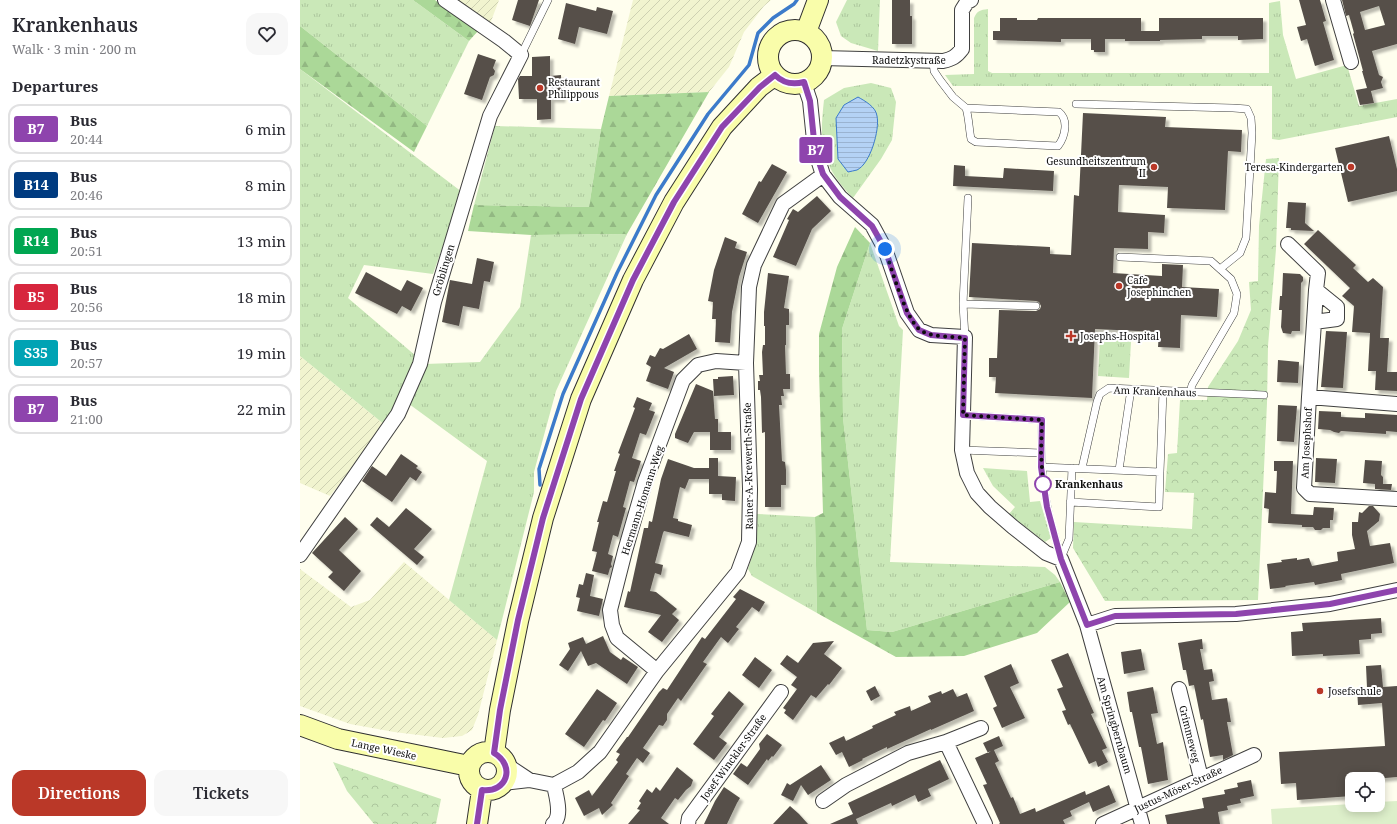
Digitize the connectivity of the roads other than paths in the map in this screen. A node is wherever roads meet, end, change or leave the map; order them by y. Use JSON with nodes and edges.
{"nodes":[{"id":1,"x":445,"y":0,"type":"edge"},
{"id":2,"x":548,"y":0,"type":"edge"},
{"id":3,"x":818,"y":0,"type":"edge"},
{"id":4,"x":971,"y":0,"type":"edge"},
{"id":5,"x":1333,"y":0,"type":"edge"},
{"id":6,"x":806,"y":32,"type":"junction"},
{"id":7,"x":521,"y":55,"type":"junction"},
{"id":8,"x":822,"y":58,"type":"junction"},
{"id":9,"x":933,"y":61,"type":"junction"},
{"id":10,"x":1352,"y":62,"type":"dead end"},
{"id":11,"x":775,"y":75,"type":"junction"},
{"id":12,"x":804,"y":82,"type":"junction"},
{"id":13,"x":1076,"y":104,"type":"dead end"},
{"id":14,"x":966,"y":108,"type":"junction"},
{"id":15,"x":823,"y":174,"type":"junction"},
{"id":16,"x":968,"y":198,"type":"dead end"},
{"id":17,"x":1288,"y":244,"type":"dead end"},
{"id":18,"x":1120,"y":257,"type":"dead end"},
{"id":19,"x":1220,"y":270,"type":"junction"},
{"id":20,"x":1316,"y":290,"type":"junction"},
{"id":21,"x":964,"y":304,"type":"junction"},
{"id":22,"x":1036,"y":306,"type":"dead end"},
{"id":23,"x":1314,"y":322,"type":"junction"},
{"id":24,"x":965,"y":338,"type":"junction"},
{"id":25,"x":746,"y":363,"type":"junction"},
{"id":26,"x":1131,"y":389,"type":"junction"},
{"id":27,"x":1163,"y":391,"type":"junction"},
{"id":28,"x":1190,"y":392,"type":"junction"},
{"id":29,"x":1264,"y":394,"type":"dead end"},
{"id":30,"x":1309,"y":397,"type":"junction"},
{"id":31,"x":1397,"y":404,"type":"edge"},
{"id":32,"x":963,"y":415,"type":"junction"},
{"id":33,"x":962,"y":450,"type":"junction"},
{"id":34,"x":1041,"y":453,"type":"junction"},
{"id":35,"x":1041,"y":467,"type":"junction"},
{"id":36,"x":1072,"y":468,"type":"junction"},
{"id":37,"x":1082,"y":468,"type":"junction"},
{"id":38,"x":1119,"y":470,"type":"junction"},
{"id":39,"x":1160,"y":472,"type":"junction"},
{"id":40,"x":1397,"y":499,"type":"edge"},
{"id":41,"x":1070,"y":502,"type":"junction"},
{"id":42,"x":300,"y":555,"type":"edge"},
{"id":43,"x":1061,"y":559,"type":"junction"},
{"id":44,"x":1397,"y":590,"type":"edge"},
{"id":45,"x":1087,"y":625,"type":"junction"},
{"id":46,"x":657,"y":671,"type":"junction"},
{"id":47,"x":1179,"y":689,"type":"dead end"},
{"id":48,"x":781,"y":692,"type":"dead end"},
{"id":49,"x":300,"y":725,"type":"edge"},
{"id":50,"x":981,"y":728,"type":"dead end"},
{"id":51,"x":946,"y":742,"type":"junction"},
{"id":52,"x":1254,"y":755,"type":"dead end"},
{"id":53,"x":500,"y":758,"type":"junction"},
{"id":54,"x":469,"y":766,"type":"junction"},
{"id":55,"x":1201,"y":778,"type":"junction"},
{"id":56,"x":529,"y":780,"type":"junction"},
{"id":57,"x":503,"y":783,"type":"junction"},
{"id":58,"x":554,"y":785,"type":"junction"},
{"id":59,"x":482,"y":790,"type":"junction"},
{"id":60,"x":823,"y":801,"type":"dead end"},
{"id":61,"x":1138,"y":808,"type":"junction"},
{"id":62,"x":477,"y":824,"type":"edge"},
{"id":63,"x":552,"y":824,"type":"edge"},
{"id":64,"x":688,"y":824,"type":"edge"},
{"id":65,"x":985,"y":824,"type":"edge"},
{"id":66,"x":1102,"y":824,"type":"edge"},
{"id":67,"x":1142,"y":824,"type":"edge"}],
"edges":[{"from":1,"to":7,"type":"street"},
{"from":2,"to":7,"type":"lane"},
{"from":3,"to":6,"type":"main road"},
{"from":4,"to":9,"type":"street","name":"Radetzkystraße"},
{"from":5,"to":10,"type":"street"},
{"from":6,"to":8,"type":"main road"},
{"from":6,"to":11,"type":"main road"},
{"from":7,"to":42,"type":"street","name":"Gröblingen"},
{"from":8,"to":9,"type":"street","name":"Radetzkystraße"},
{"from":8,"to":12,"type":"main road"},
{"from":9,"to":14,"type":"lane"},
{"from":11,"to":12,"type":"main road"},
{"from":11,"to":53,"type":"main road"},
{"from":12,"to":15,"type":"street"},
{"from":13,"to":19,"type":"lane"},
{"from":14,"to":14,"type":"lane"},
{"from":15,"to":24,"type":"street"},
{"from":15,"to":25,"type":"street","name":"Rainer-A.-Krewerth-Straße"},
{"from":16,"to":21,"type":"lane"},
{"from":17,"to":20,"type":"street","name":"Am Josephshof"},
{"from":18,"to":19,"type":"lane"},
{"from":19,"to":28,"type":"lane"},
{"from":20,"to":23,"type":"street","name":"Am Josephshof"},
{"from":20,"to":23,"type":"street"},
{"from":21,"to":22,"type":"lane"},
{"from":21,"to":24,"type":"lane"},
{"from":23,"to":30,"type":"street","name":"Am Josephshof"},
{"from":24,"to":32,"type":"street"},
{"from":25,"to":46,"type":"street","name":"Rainer-A.-Krewerth-Straße"},
{"from":25,"to":46,"type":"street","name":"Hermann-Homann-Weg"},
{"from":26,"to":27,"type":"lane","name":"Am Krankenhaus"},
{"from":26,"to":37,"type":"lane","name":"Am Krankenhaus"},
{"from":26,"to":38,"type":"lane"},
{"from":27,"to":28,"type":"lane","name":"Am Krankenhaus"},
{"from":27,"to":39,"type":"lane"},
{"from":28,"to":29,"type":"lane","name":"Am Krankenhaus"},
{"from":30,"to":31,"type":"street","name":"Am Josephshof"},
{"from":30,"to":40,"type":"street","name":"Am Josephshof"},
{"from":32,"to":33,"type":"street"},
{"from":32,"to":34,"type":"lane"},
{"from":33,"to":34,"type":"lane"},
{"from":33,"to":43,"type":"street"},
{"from":34,"to":35,"type":"lane"},
{"from":35,"to":36,"type":"lane"},
{"from":35,"to":43,"type":"lane"},
{"from":36,"to":37,"type":"lane"},
{"from":36,"to":41,"type":"lane"},
{"from":37,"to":38,"type":"lane"},
{"from":38,"to":39,"type":"lane"},
{"from":39,"to":41,"type":"lane"},
{"from":41,"to":43,"type":"lane"},
{"from":43,"to":45,"type":"street"},
{"from":44,"to":45,"type":"street"},
{"from":45,"to":61,"type":"street","name":"Am Springbernbaum"},
{"from":46,"to":58,"type":"street","name":"Rainer-A.-Krewerth-Straße"},
{"from":47,"to":55,"type":"street","name":"Grimmeweg"},
{"from":48,"to":64,"type":"street","name":"Josef-Winckler-Straße"},
{"from":49,"to":54,"type":"main road","name":"Lange Wieske"},
{"from":50,"to":51,"type":"street"},
{"from":51,"to":60,"type":"street"},
{"from":51,"to":65,"type":"street"},
{"from":52,"to":55,"type":"street","name":"Justus-Möser-Straße"},
{"from":53,"to":54,"type":"main road"},
{"from":53,"to":56,"type":"street"},
{"from":53,"to":57,"type":"main road"},
{"from":54,"to":59,"type":"main road"},
{"from":55,"to":61,"type":"street","name":"Justus-Möser-Straße"},
{"from":56,"to":57,"type":"street"},
{"from":56,"to":58,"type":"street"},
{"from":57,"to":59,"type":"main road"},
{"from":58,"to":63,"type":"street"},
{"from":59,"to":62,"type":"main road"},
{"from":61,"to":66,"type":"street","name":"Justus-Möser-Straße"},
{"from":61,"to":67,"type":"street","name":"Am Springbernbaum"}]}
